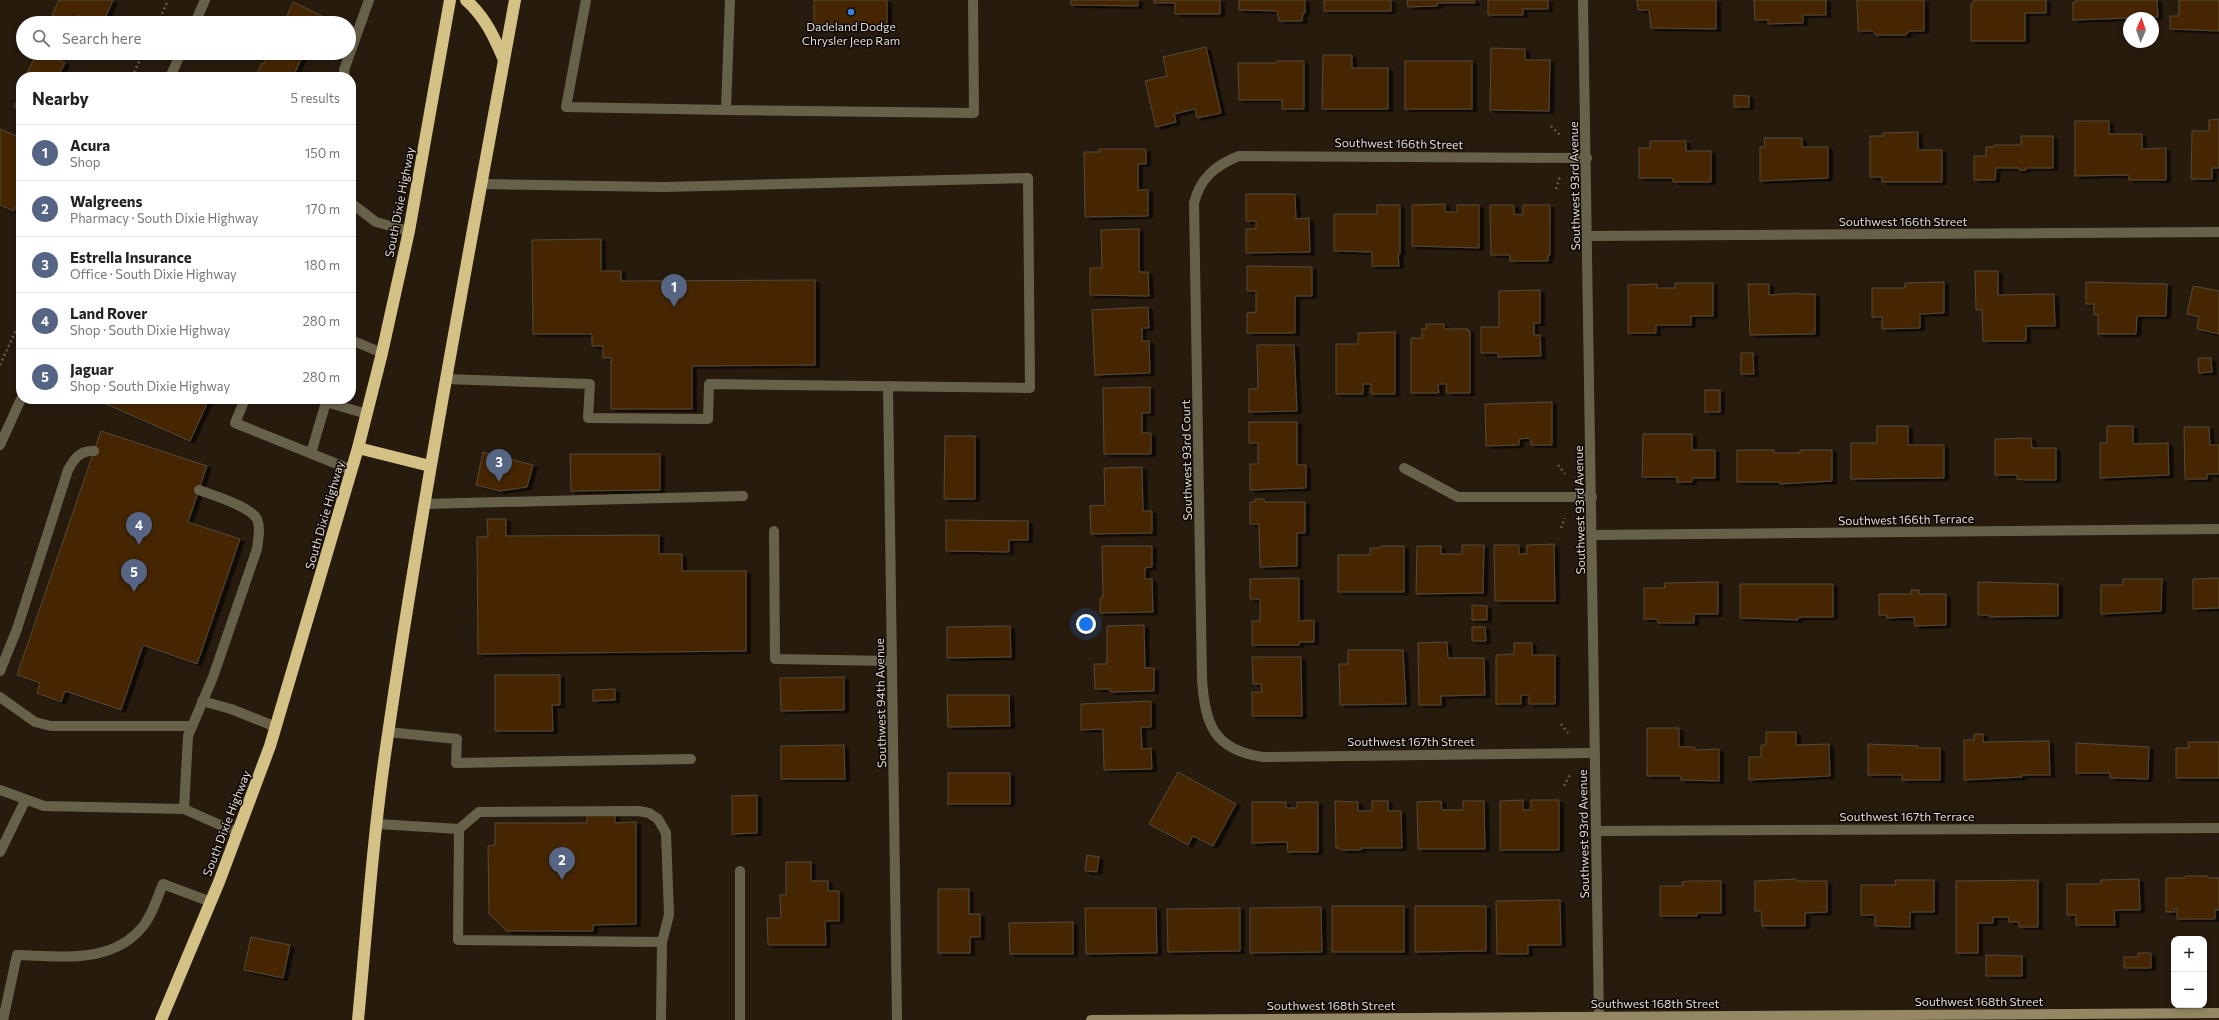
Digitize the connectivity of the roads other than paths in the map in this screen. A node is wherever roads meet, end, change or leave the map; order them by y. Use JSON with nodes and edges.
{"nodes":[{"id":1,"x":206,"y":0,"type":"edge"},
{"id":2,"x":369,"y":0,"type":"edge"},
{"id":3,"x":450,"y":0,"type":"edge"},
{"id":4,"x":466,"y":0,"type":"edge"},
{"id":5,"x":515,"y":0,"type":"edge"},
{"id":6,"x":586,"y":0,"type":"edge"},
{"id":7,"x":730,"y":0,"type":"edge"},
{"id":8,"x":973,"y":0,"type":"edge"},
{"id":9,"x":1583,"y":0,"type":"edge"},
{"id":10,"x":198,"y":16,"type":"edge"},
{"id":11,"x":356,"y":39,"type":"edge"},
{"id":12,"x":178,"y":60,"type":"edge"},
{"id":13,"x":349,"y":60,"type":"edge"},
{"id":14,"x":504,"y":60,"type":"junction"},
{"id":15,"x":172,"y":72,"type":"edge"},
{"id":16,"x":345,"y":72,"type":"edge"},
{"id":17,"x":726,"y":110,"type":"junction"},
{"id":18,"x":1586,"y":158,"type":"junction"},
{"id":19,"x":1214,"y":169,"type":"joint"},
{"id":20,"x":481,"y":184,"type":"junction"},
{"id":21,"x":356,"y":207,"type":"edge"},
{"id":22,"x":409,"y":231,"type":"junction"},
{"id":23,"x":2219,"y":232,"type":"edge"},
{"id":24,"x":1588,"y":236,"type":"junction"},
{"id":25,"x":356,"y":342,"type":"edge"},
{"id":26,"x":382,"y":353,"type":"junction"},
{"id":27,"x":446,"y":379,"type":"junction"},
{"id":28,"x":888,"y":386,"type":"junction"},
{"id":29,"x":19,"y":404,"type":"edge"},
{"id":30,"x":243,"y":404,"type":"edge"},
{"id":31,"x":325,"y":404,"type":"edge"},
{"id":32,"x":337,"y":404,"type":"edge"},
{"id":33,"x":366,"y":414,"type":"junction"},
{"id":34,"x":0,"y":445,"type":"edge"},
{"id":35,"x":358,"y":448,"type":"junction"},
{"id":36,"x":94,"y":451,"type":"dead end"},
{"id":37,"x":311,"y":453,"type":"junction"},
{"id":38,"x":430,"y":466,"type":"junction"},
{"id":39,"x":1404,"y":468,"type":"dead end"},
{"id":40,"x":352,"y":470,"type":"junction"},
{"id":41,"x":198,"y":490,"type":"dead end"},
{"id":42,"x":743,"y":496,"type":"dead end"},
{"id":43,"x":1592,"y":497,"type":"junction"},
{"id":44,"x":424,"y":504,"type":"junction"},
{"id":45,"x":2219,"y":529,"type":"edge"},
{"id":46,"x":774,"y":531,"type":"dead end"},
{"id":47,"x":1593,"y":535,"type":"junction"},
{"id":48,"x":892,"y":661,"type":"junction"},
{"id":49,"x":0,"y":671,"type":"edge"},
{"id":50,"x":0,"y":697,"type":"edge"},
{"id":51,"x":202,"y":701,"type":"junction"},
{"id":52,"x":192,"y":726,"type":"junction"},
{"id":53,"x":276,"y":728,"type":"junction"},
{"id":54,"x":388,"y":732,"type":"junction"},
{"id":55,"x":1230,"y":748,"type":"joint"},
{"id":56,"x":1594,"y":753,"type":"junction"},
{"id":57,"x":691,"y":759,"type":"dead end"},
{"id":58,"x":0,"y":790,"type":"edge"},
{"id":59,"x":25,"y":801,"type":"junction"},
{"id":60,"x":184,"y":809,"type":"junction"},
{"id":61,"x":378,"y":824,"type":"junction"},
{"id":62,"x":2219,"y":828,"type":"edge"},
{"id":63,"x":459,"y":829,"type":"junction"},
{"id":64,"x":1596,"y":831,"type":"junction"},
{"id":65,"x":238,"y":833,"type":"junction"},
{"id":66,"x":0,"y":852,"type":"edge"},
{"id":67,"x":740,"y":871,"type":"dead end"},
{"id":68,"x":211,"y":902,"type":"junction"},
{"id":69,"x":662,"y":942,"type":"junction"},
{"id":70,"x":2219,"y":1013,"type":"edge"},
{"id":71,"x":1938,"y":1017,"type":"edge"},
{"id":72,"x":1599,"y":1018,"type":"edge"},
{"id":73,"x":3,"y":1020,"type":"edge"},
{"id":74,"x":161,"y":1020,"type":"edge"},
{"id":75,"x":358,"y":1020,"type":"edge"},
{"id":76,"x":661,"y":1020,"type":"edge"},
{"id":77,"x":740,"y":1020,"type":"edge"},
{"id":78,"x":897,"y":1020,"type":"edge"},
{"id":79,"x":1092,"y":1020,"type":"edge"},
{"id":80,"x":1240,"y":1020,"type":"edge"}],
"edges":[{"from":1,"to":10,"type":"street"},
{"from":2,"to":11,"type":"street"},
{"from":3,"to":22,"type":"highway","name":"South Dixie Highway"},
{"from":4,"to":14,"type":"highway"},
{"from":5,"to":14,"type":"highway"},
{"from":6,"to":17,"type":"street"},
{"from":7,"to":17,"type":"street"},
{"from":8,"to":17,"type":"street"},
{"from":9,"to":18,"type":"street","name":"Southwest 93rd Avenue"},
{"from":12,"to":15,"type":"street"},
{"from":13,"to":16,"type":"street"},
{"from":14,"to":20,"type":"highway"},
{"from":18,"to":19,"type":"street","name":"Southwest 166th Street"},
{"from":18,"to":24,"type":"street","name":"Southwest 93rd Avenue"},
{"from":19,"to":55,"type":"street","name":"Southwest 93rd Court"},
{"from":20,"to":27,"type":"highway"},
{"from":20,"to":28,"type":"street"},
{"from":21,"to":22,"type":"street"},
{"from":22,"to":26,"type":"highway","name":"South Dixie Highway"},
{"from":23,"to":24,"type":"street","name":"Southwest 166th Street"},
{"from":24,"to":43,"type":"street","name":"Southwest 93rd Avenue"},
{"from":25,"to":26,"type":"street"},
{"from":26,"to":33,"type":"highway","name":"South Dixie Highway"},
{"from":27,"to":28,"type":"street"},
{"from":27,"to":38,"type":"highway"},
{"from":28,"to":48,"type":"street","name":"Southwest 94th Avenue"},
{"from":29,"to":34,"type":"street"},
{"from":30,"to":37,"type":"street"},
{"from":31,"to":37,"type":"street"},
{"from":32,"to":33,"type":"street"},
{"from":33,"to":35,"type":"highway","name":"South Dixie Highway"},
{"from":35,"to":38,"type":"highway"},
{"from":35,"to":40,"type":"highway","name":"South Dixie Highway"},
{"from":36,"to":49,"type":"street"},
{"from":37,"to":40,"type":"street"},
{"from":38,"to":44,"type":"highway"},
{"from":39,"to":43,"type":"street"},
{"from":40,"to":53,"type":"highway","name":"South Dixie Highway"},
{"from":41,"to":51,"type":"street"},
{"from":42,"to":44,"type":"street"},
{"from":43,"to":47,"type":"street","name":"Southwest 93rd Avenue"},
{"from":44,"to":54,"type":"highway"},
{"from":45,"to":47,"type":"street","name":"Southwest 166th Terrace"},
{"from":46,"to":48,"type":"street"},
{"from":47,"to":56,"type":"street","name":"Southwest 93rd Avenue"},
{"from":48,"to":78,"type":"street","name":"Southwest 94th Avenue"},
{"from":50,"to":52,"type":"street"},
{"from":51,"to":52,"type":"street"},
{"from":51,"to":53,"type":"street"},
{"from":52,"to":60,"type":"street"},
{"from":53,"to":65,"type":"highway","name":"South Dixie Highway"},
{"from":54,"to":57,"type":"street"},
{"from":54,"to":61,"type":"highway"},
{"from":55,"to":56,"type":"street","name":"Southwest 167th Street"},
{"from":56,"to":64,"type":"street","name":"Southwest 93rd Avenue"},
{"from":58,"to":59,"type":"street"},
{"from":59,"to":60,"type":"street"},
{"from":59,"to":66,"type":"street"},
{"from":60,"to":65,"type":"street"},
{"from":61,"to":63,"type":"street"},
{"from":61,"to":75,"type":"highway"},
{"from":62,"to":64,"type":"street","name":"Southwest 167th Terrace"},
{"from":63,"to":69,"type":"street"},
{"from":63,"to":69,"type":"street"},
{"from":64,"to":72,"type":"street","name":"Southwest 93rd Avenue"},
{"from":65,"to":68,"type":"highway","name":"South Dixie Highway"},
{"from":67,"to":77,"type":"street"},
{"from":68,"to":73,"type":"street"},
{"from":68,"to":74,"type":"highway","name":"South Dixie Highway"},
{"from":69,"to":76,"type":"street"},
{"from":70,"to":71,"type":"street","name":"Southwest 168th Street"},
{"from":71,"to":72,"type":"street","name":"Southwest 168th Street"},
{"from":72,"to":80,"type":"street","name":"Southwest 168th Street"},
{"from":79,"to":80,"type":"street","name":"Southwest 168th Street"}]}
